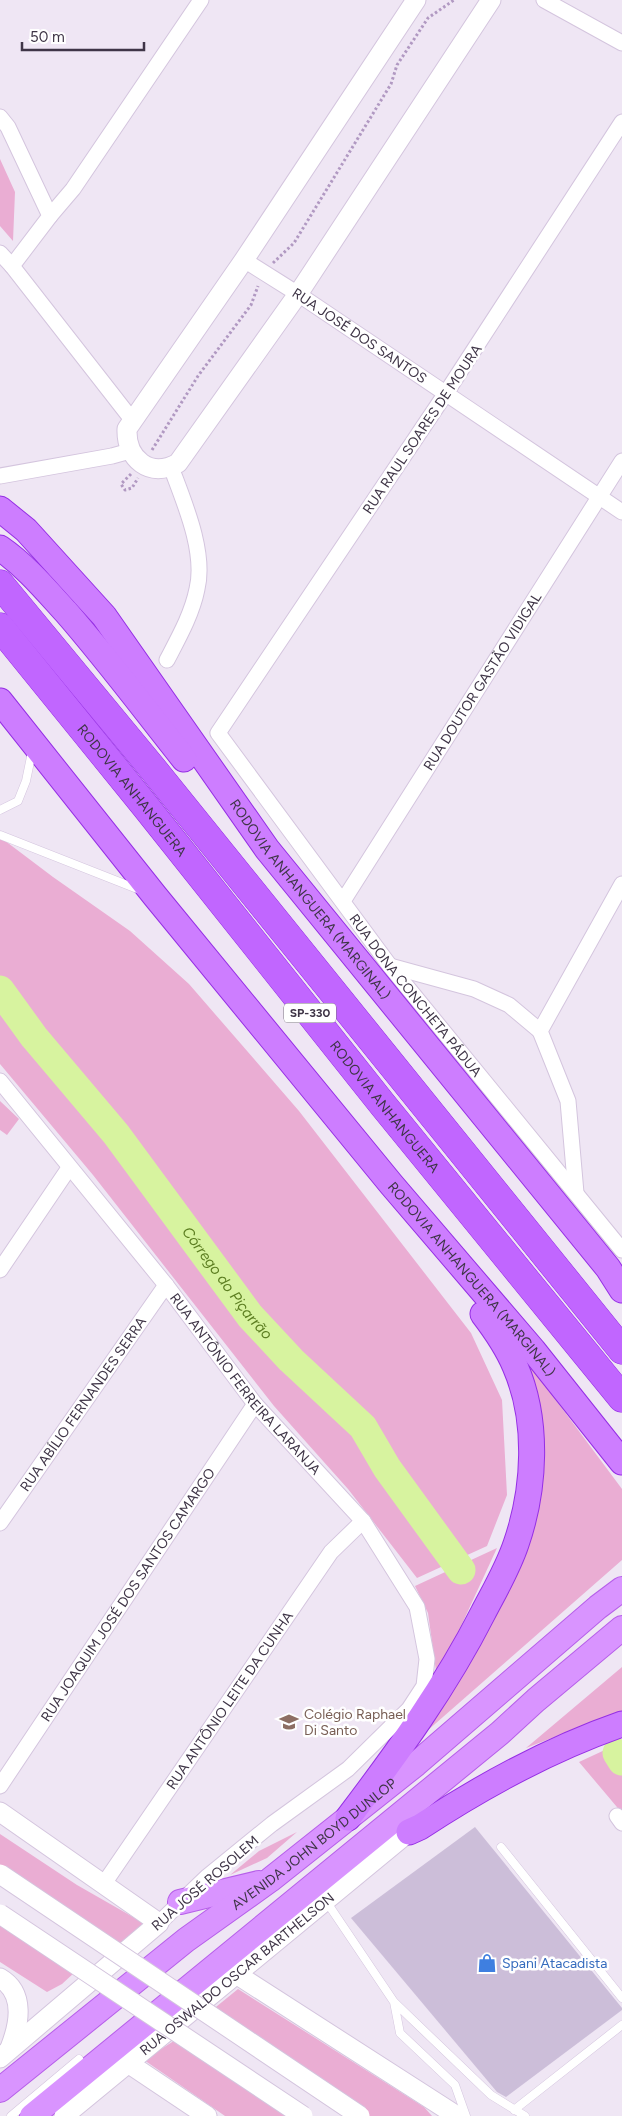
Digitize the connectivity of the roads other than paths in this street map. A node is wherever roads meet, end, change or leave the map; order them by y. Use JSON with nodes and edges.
{"nodes":[{"id":1,"x":201,"y":0,"type":"edge"},
{"id":2,"x":416,"y":0,"type":"edge"},
{"id":3,"x":491,"y":0,"type":"edge"},
{"id":4,"x":544,"y":0,"type":"edge"},
{"id":5,"x":622,"y":43,"type":"edge"},
{"id":6,"x":0,"y":117,"type":"edge"},
{"id":7,"x":622,"y":122,"type":"edge"},
{"id":8,"x":50,"y":216,"type":"junction"},
{"id":9,"x":0,"y":252,"type":"edge"},
{"id":10,"x":244,"y":260,"type":"junction"},
{"id":11,"x":12,"y":266,"type":"junction"},
{"id":12,"x":298,"y":294,"type":"junction"},
{"id":13,"x":446,"y":393,"type":"junction"},
{"id":14,"x":133,"y":421,"type":"junction"},
{"id":15,"x":130,"y":451,"type":"junction"},
{"id":16,"x":622,"y":461,"type":"edge"},
{"id":17,"x":171,"y":467,"type":"junction"},
{"id":18,"x":0,"y":476,"type":"edge"},
{"id":19,"x":600,"y":498,"type":"junction"},
{"id":20,"x":0,"y":509,"type":"edge"},
{"id":21,"x":622,"y":512,"type":"edge"},
{"id":22,"x":0,"y":548,"type":"edge"},
{"id":23,"x":0,"y":584,"type":"edge"},
{"id":24,"x":0,"y":627,"type":"edge"},
{"id":25,"x":167,"y":660,"type":"dead end"},
{"id":26,"x":0,"y":701,"type":"edge"},
{"id":27,"x":218,"y":733,"type":"joint"},
{"id":28,"x":34,"y":742,"type":"junction"},
{"id":29,"x":0,"y":810,"type":"edge"},
{"id":30,"x":0,"y":835,"type":"edge"},
{"id":31,"x":267,"y":849,"type":"junction"},
{"id":32,"x":622,"y":884,"type":"edge"},
{"id":33,"x":155,"y":896,"type":"junction"},
{"id":34,"x":344,"y":901,"type":"junction"},
{"id":35,"x":390,"y":966,"type":"junction"},
{"id":36,"x":540,"y":1031,"type":"junction"},
{"id":37,"x":0,"y":1081,"type":"edge"},
{"id":38,"x":69,"y":1168,"type":"junction"},
{"id":39,"x":391,"y":1184,"type":"junction"},
{"id":40,"x":576,"y":1193,"type":"junction"},
{"id":41,"x":617,"y":1267,"type":"edge"},
{"id":42,"x":0,"y":1270,"type":"edge"},
{"id":43,"x":166,"y":1285,"type":"junction"},
{"id":44,"x":622,"y":1290,"type":"edge"},
{"id":45,"x":622,"y":1350,"type":"edge"},
{"id":46,"x":622,"y":1398,"type":"edge"},
{"id":47,"x":256,"y":1404,"type":"junction"},
{"id":48,"x":622,"y":1462,"type":"edge"},
{"id":49,"x":362,"y":1521,"type":"junction"},
{"id":50,"x":0,"y":1523,"type":"edge"},
{"id":51,"x":622,"y":1589,"type":"edge"},
{"id":52,"x":622,"y":1628,"type":"edge"},
{"id":53,"x":409,"y":1709,"type":"joint"},
{"id":54,"x":622,"y":1724,"type":"edge"},
{"id":55,"x":500,"y":1733,"type":"junction"},
{"id":56,"x":0,"y":1786,"type":"edge"},
{"id":57,"x":0,"y":1812,"type":"edge"},
{"id":58,"x":348,"y":1818,"type":"junction"},
{"id":59,"x":409,"y":1832,"type":"junction"},
{"id":60,"x":501,"y":1847,"type":"dead end"},
{"id":61,"x":0,"y":1874,"type":"edge"},
{"id":62,"x":270,"y":1880,"type":"junction"},
{"id":63,"x":103,"y":1885,"type":"junction"},
{"id":64,"x":325,"y":1900,"type":"junction"},
{"id":65,"x":180,"y":1902,"type":"junction"},
{"id":66,"x":0,"y":1914,"type":"edge"},
{"id":67,"x":159,"y":1923,"type":"junction"},
{"id":68,"x":236,"y":1974,"type":"junction"},
{"id":69,"x":4,"y":1980,"type":"edge"},
{"id":70,"x":622,"y":1998,"type":"edge"},
{"id":71,"x":394,"y":2002,"type":"junction"},
{"id":72,"x":622,"y":2025,"type":"edge"},
{"id":73,"x":4,"y":2054,"type":"edge"},
{"id":74,"x":79,"y":2059,"type":"dead end"},
{"id":75,"x":128,"y":2063,"type":"junction"},
{"id":76,"x":7,"y":2090,"type":"edge"},
{"id":77,"x":0,"y":2100,"type":"edge"},
{"id":78,"x":514,"y":2110,"type":"junction"},
{"id":79,"x":11,"y":2116,"type":"edge"},
{"id":80,"x":32,"y":2116,"type":"edge"},
{"id":81,"x":64,"y":2116,"type":"edge"},
{"id":82,"x":207,"y":2116,"type":"edge"},
{"id":83,"x":303,"y":2116,"type":"edge"},
{"id":84,"x":360,"y":2116,"type":"edge"},
{"id":85,"x":457,"y":2116,"type":"edge"},
{"id":86,"x":466,"y":2116,"type":"edge"},
{"id":87,"x":524,"y":2116,"type":"edge"}],
"edges":[{"from":1,"to":8,"type":"street"},
{"from":2,"to":10,"type":"street"},
{"from":3,"to":12,"type":"street"},
{"from":4,"to":5,"type":"street"},
{"from":6,"to":8,"type":"street"},
{"from":7,"to":13,"type":"street","name":"RUA RAUL SOARES DE MOURA"},
{"from":8,"to":11,"type":"street"},
{"from":9,"to":11,"type":"street"},
{"from":10,"to":12,"type":"street","name":"RUA JOSÉ DOS SANTOS"},
{"from":10,"to":14,"type":"street"},
{"from":11,"to":14,"type":"street"},
{"from":12,"to":13,"type":"street","name":"RUA JOSÉ DOS SANTOS"},
{"from":12,"to":17,"type":"street"},
{"from":13,"to":19,"type":"street","name":"RUA JOSÉ DOS SANTOS"},
{"from":13,"to":27,"type":"street","name":"RUA RAUL SOARES DE MOURA"},
{"from":14,"to":15,"type":"street"},
{"from":15,"to":17,"type":"street"},
{"from":15,"to":18,"type":"street"},
{"from":16,"to":19,"type":"street","name":"RUA DOUTOR GASTÃO VIDIGAL"},
{"from":17,"to":25,"type":"street"},
{"from":19,"to":21,"type":"street","name":"RUA JOSÉ DOS SANTOS"},
{"from":19,"to":34,"type":"street","name":"RUA DOUTOR GASTÃO VIDIGAL"},
{"from":20,"to":31,"type":"highway","name":"RODOVIA ANHANGUERA (MARGINAL)"},
{"from":22,"to":31,"type":"highway"},
{"from":23,"to":45,"type":"highway","name":"RODOVIA ANHANGUERA","number":"SP-330"},
{"from":24,"to":46,"type":"highway","name":"RODOVIA ANHANGUERA","number":"SP-330"},
{"from":26,"to":28,"type":"highway","name":"RODOVIA ANHANGUERA (MARGINAL)"},
{"from":27,"to":34,"type":"street","name":"RUA DONA CONCHETA PÁDUA"},
{"from":28,"to":29,"type":"lane"},
{"from":28,"to":33,"type":"highway","name":"RODOVIA ANHANGUERA (MARGINAL)"},
{"from":30,"to":33,"type":"lane"},
{"from":31,"to":41,"type":"highway","name":"RODOVIA ANHANGUERA (MARGINAL)"},
{"from":32,"to":36,"type":"street"},
{"from":33,"to":39,"type":"highway","name":"RODOVIA ANHANGUERA (MARGINAL)"},
{"from":34,"to":35,"type":"street","name":"RUA DONA CONCHETA PÁDUA"},
{"from":35,"to":36,"type":"street"},
{"from":35,"to":40,"type":"street","name":"RUA DONA CONCHETA PÁDUA"},
{"from":36,"to":40,"type":"street"},
{"from":37,"to":38,"type":"street","name":"RUA ANTÔNIO FERREIRA LARANJA"},
{"from":38,"to":42,"type":"street"},
{"from":38,"to":43,"type":"street","name":"RUA ANTÔNIO FERREIRA LARANJA"},
{"from":39,"to":48,"type":"highway","name":"RODOVIA ANHANGUERA (MARGINAL)"},
{"from":39,"to":58,"type":"highway"},
{"from":40,"to":41,"type":"street","name":"RUA DONA CONCHETA PÁDUA"},
{"from":41,"to":44,"type":"highway","name":"RODOVIA ANHANGUERA (MARGINAL)"},
{"from":43,"to":47,"type":"street","name":"RUA ANTÔNIO FERREIRA LARANJA"},
{"from":43,"to":50,"type":"street","name":"RUA ABÍLIO FERNANDES SERRA"},
{"from":47,"to":49,"type":"street","name":"RUA ANTÔNIO FERREIRA LARANJA"},
{"from":47,"to":56,"type":"street","name":"RUA JOAQUIM JOSÉ DOS SANTOS CAMARGO"},
{"from":49,"to":53,"type":"street","name":"RUA ANTÔNIO FERREIRA LARANJA"},
{"from":49,"to":63,"type":"street","name":"RUA ANTÔNIO LEITE DA CUNHA"},
{"from":51,"to":58,"type":"main road","name":"AVENIDA JOHN BOYD DUNLOP"},
{"from":52,"to":55,"type":"main road"},
{"from":53,"to":65,"type":"street","name":"RUA JOSÉ ROSOLEM"},
{"from":54,"to":59,"type":"highway"},
{"from":55,"to":59,"type":"main road"},
{"from":55,"to":80,"type":"main road"},
{"from":57,"to":63,"type":"street"},
{"from":58,"to":62,"type":"main road","name":"AVENIDA JOHN BOYD DUNLOP"},
{"from":59,"to":64,"type":"street","name":"RUA OSWALDO OSCAR BARTHELSON"},
{"from":60,"to":70,"type":"lane"},
{"from":61,"to":84,"type":"street","bridge":true},
{"from":62,"to":65,"type":"main road"},
{"from":62,"to":76,"type":"main road","name":"AVENIDA JOHN BOYD DUNLOP"},
{"from":63,"to":67,"type":"street"},
{"from":64,"to":68,"type":"street","name":"RUA OSWALDO OSCAR BARTHELSON"},
{"from":64,"to":71,"type":"lane"},
{"from":65,"to":67,"type":"street","name":"RUA JOSÉ ROSOLEM"},
{"from":66,"to":83,"type":"street","bridge":true},
{"from":67,"to":73,"type":"street","name":"RUA JOSÉ ROSOLEM"},
{"from":68,"to":75,"type":"street","name":"RUA OSWALDO OSCAR BARTHELSON"},
{"from":68,"to":85,"type":"street"},
{"from":69,"to":73,"type":"street"},
{"from":71,"to":78,"type":"lane"},
{"from":71,"to":86,"type":"lane"},
{"from":72,"to":78,"type":"lane"},
{"from":74,"to":79,"type":"lane"},
{"from":75,"to":81,"type":"street","name":"RUA OSWALDO OSCAR BARTHELSON"},
{"from":75,"to":82,"type":"street"},
{"from":76,"to":77,"type":"lane"},
{"from":78,"to":87,"type":"lane"}]}
